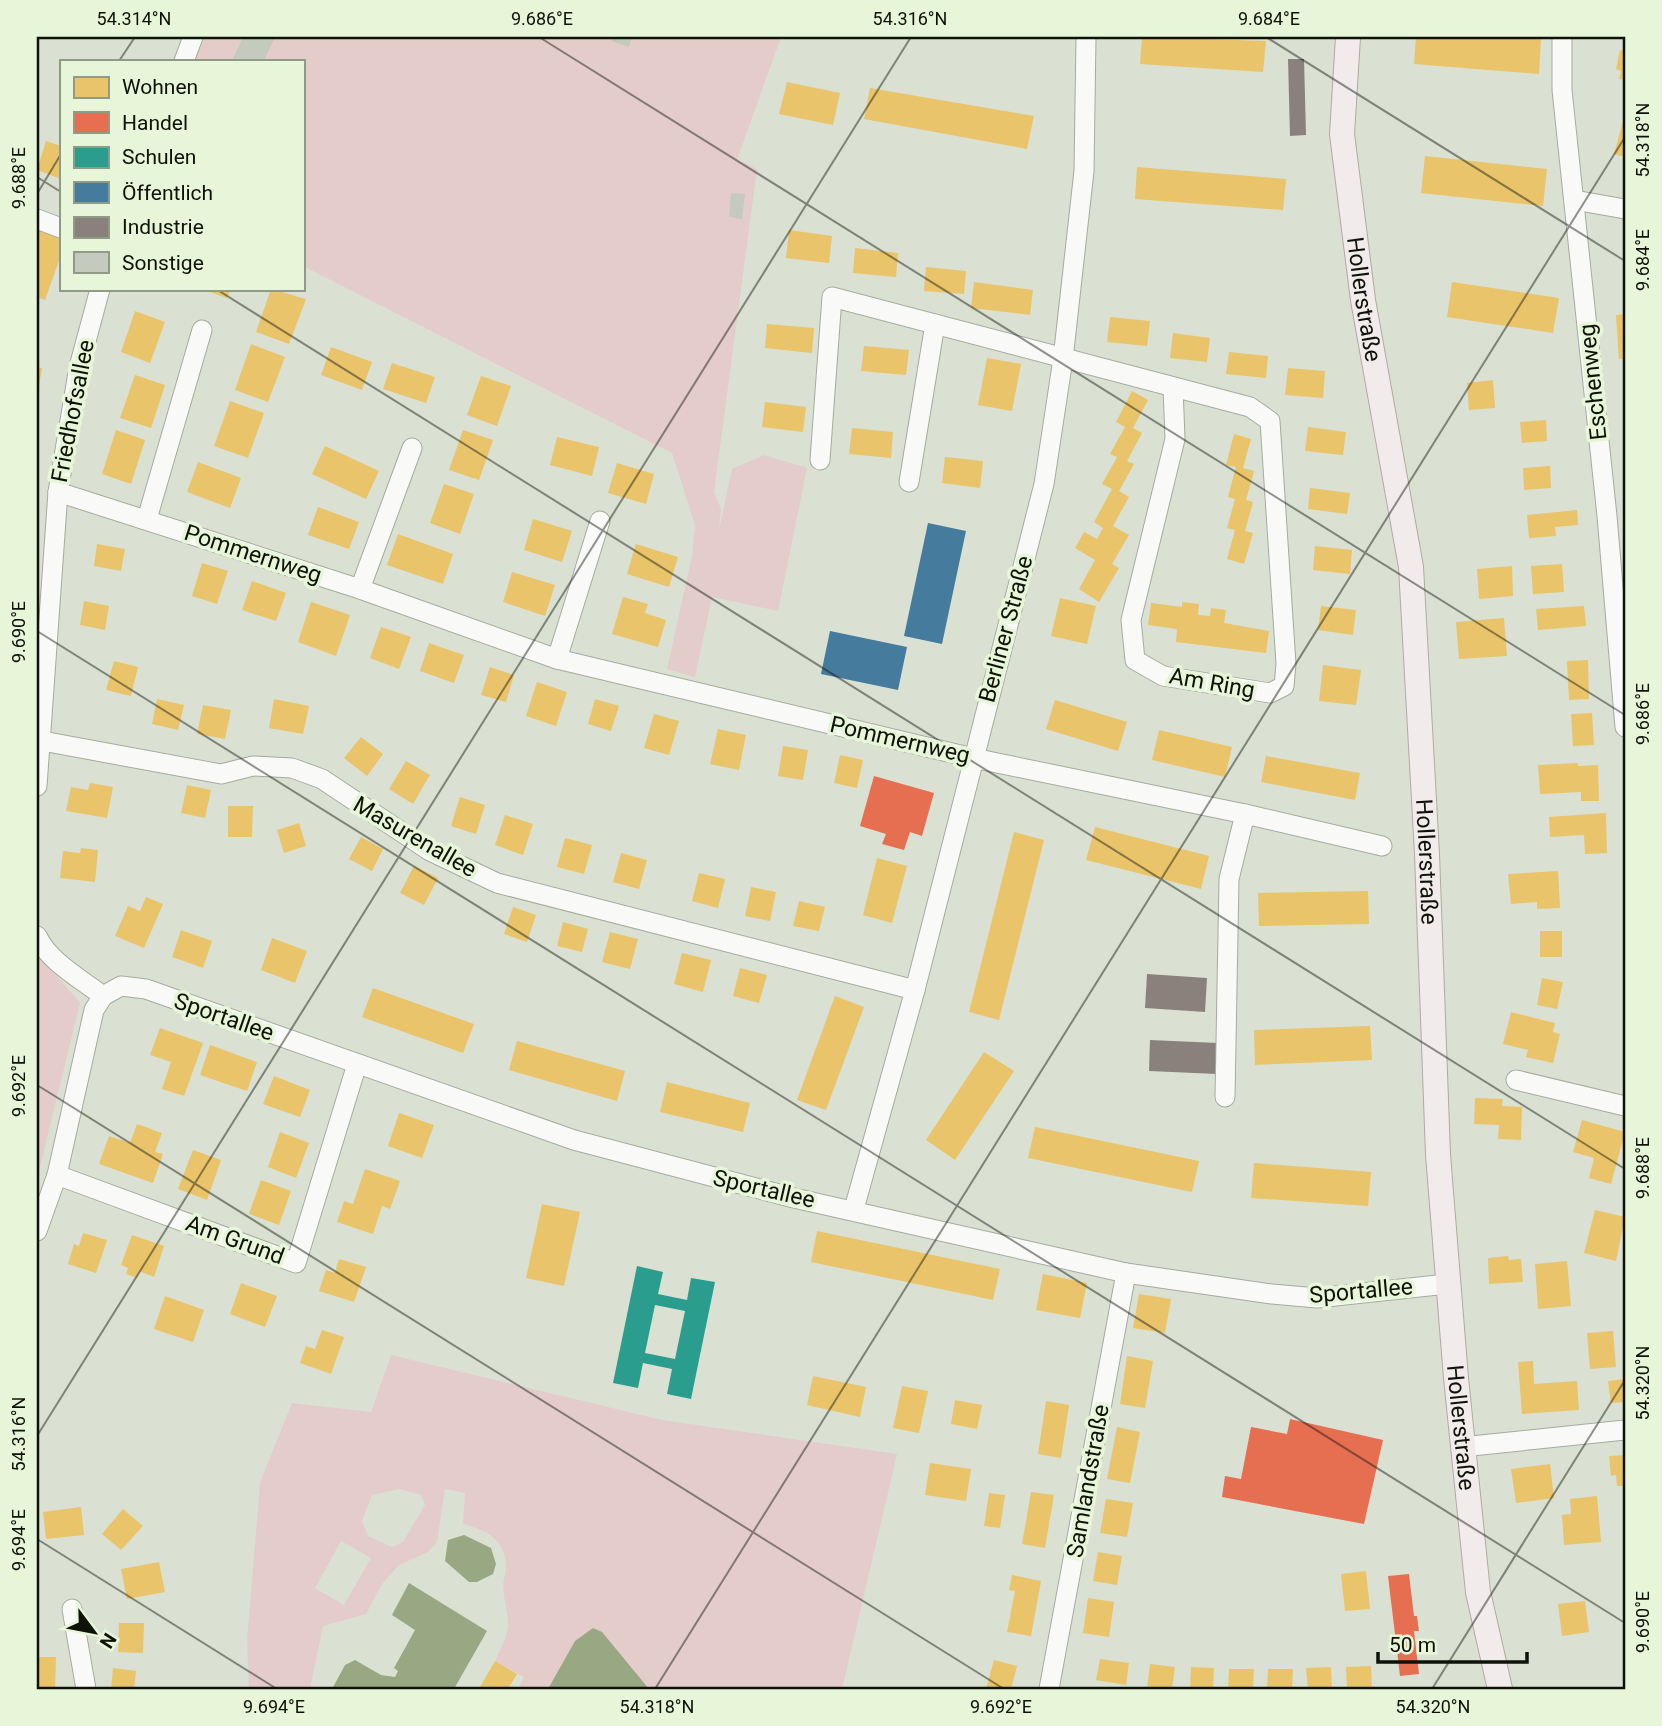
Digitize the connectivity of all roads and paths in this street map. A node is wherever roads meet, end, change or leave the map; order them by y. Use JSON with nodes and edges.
{"nodes":[{"id":1,"x":194,"y":37,"type":"edge"},
{"id":2,"x":1086,"y":37,"type":"edge"},
{"id":3,"x":1348,"y":37,"type":"edge"},
{"id":4,"x":1562,"y":37,"type":"edge"},
{"id":5,"x":184,"y":60,"type":"edge"},
{"id":6,"x":1574,"y":200,"type":"junction"},
{"id":7,"x":1625,"y":209,"type":"edge"},
{"id":8,"x":37,"y":219,"type":"edge"},
{"id":9,"x":60,"y":228,"type":"edge"},
{"id":10,"x":100,"y":290,"type":"edge"},
{"id":11,"x":935,"y":324,"type":"junction"},
{"id":12,"x":202,"y":330,"type":"dead end"},
{"id":13,"x":1062,"y":359,"type":"junction"},
{"id":14,"x":1174,"y":387,"type":"junction"},
{"id":15,"x":412,"y":448,"type":"dead end"},
{"id":16,"x":820,"y":460,"type":"dead end"},
{"id":17,"x":909,"y":482,"type":"dead end"},
{"id":18,"x":58,"y":492,"type":"junction"},
{"id":19,"x":1616,"y":516,"type":"edge"},
{"id":20,"x":146,"y":519,"type":"junction"},
{"id":21,"x":600,"y":521,"type":"dead end"},
{"id":22,"x":360,"y":589,"type":"junction"},
{"id":23,"x":557,"y":659,"type":"junction"},
{"id":24,"x":1625,"y":727,"type":"edge"},
{"id":25,"x":38,"y":740,"type":"edge"},
{"id":26,"x":973,"y":758,"type":"junction"},
{"id":27,"x":37,"y":786,"type":"edge"},
{"id":28,"x":1245,"y":814,"type":"junction"},
{"id":29,"x":1382,"y":846,"type":"dead end"},
{"id":30,"x":37,"y":936,"type":"edge"},
{"id":31,"x":915,"y":989,"type":"junction"},
{"id":32,"x":103,"y":996,"type":"junction"},
{"id":33,"x":357,"y":1063,"type":"junction"},
{"id":34,"x":1516,"y":1080,"type":"dead end"},
{"id":35,"x":1225,"y":1097,"type":"dead end"},
{"id":36,"x":1625,"y":1106,"type":"edge"},
{"id":37,"x":57,"y":1175,"type":"junction"},
{"id":38,"x":854,"y":1209,"type":"junction"},
{"id":39,"x":37,"y":1231,"type":"edge"},
{"id":40,"x":1126,"y":1273,"type":"junction"},
{"id":41,"x":1447,"y":1284,"type":"junction"},
{"id":42,"x":1625,"y":1430,"type":"edge"},
{"id":43,"x":1462,"y":1447,"type":"junction"},
{"id":44,"x":72,"y":1609,"type":"dead end"},
{"id":45,"x":86,"y":1689,"type":"edge"},
{"id":46,"x":1049,"y":1689,"type":"edge"},
{"id":47,"x":1500,"y":1689,"type":"edge"}],
"edges":[{"from":1,"to":5,"type":"street"},
{"from":2,"to":13,"type":"street","name":"Berliner Straße"},
{"from":3,"to":41,"type":"main road","name":"Hollerstraße"},
{"from":4,"to":6,"type":"street","name":"Eschenweg"},
{"from":6,"to":7,"type":"street"},
{"from":6,"to":19,"type":"street","name":"Eschenweg"},
{"from":8,"to":9,"type":"street"},
{"from":10,"to":18,"type":"street","name":"Friedhofsallee"},
{"from":11,"to":13,"type":"street","name":"Am Ring"},
{"from":11,"to":16,"type":"street","name":"Am Ring"},
{"from":11,"to":17,"type":"street"},
{"from":12,"to":20,"type":"street"},
{"from":13,"to":14,"type":"street","name":"Am Ring"},
{"from":13,"to":26,"type":"street","name":"Berliner Straße"},
{"from":14,"to":14,"type":"street","name":"Am Ring"},
{"from":15,"to":22,"type":"street"},
{"from":18,"to":20,"type":"street","name":"Pommernweg"},
{"from":18,"to":25,"type":"street","name":"Friedhofsallee"},
{"from":19,"to":24,"type":"street","name":"Eschenweg"},
{"from":20,"to":22,"type":"street","name":"Pommernweg"},
{"from":21,"to":23,"type":"street"},
{"from":22,"to":23,"type":"street","name":"Pommernweg"},
{"from":23,"to":26,"type":"street","name":"Pommernweg"},
{"from":25,"to":27,"type":"street","name":"Friedhofsallee"},
{"from":25,"to":31,"type":"street","name":"Masurenallee"},
{"from":26,"to":28,"type":"street","name":"Pommernweg"},
{"from":26,"to":31,"type":"street","name":"Berliner Straße"},
{"from":28,"to":29,"type":"street","name":"Pommernweg"},
{"from":28,"to":35,"type":"street"},
{"from":30,"to":32,"type":"street"},
{"from":31,"to":38,"type":"street","name":"Berliner Straße"},
{"from":32,"to":33,"type":"street","name":"Sportallee"},
{"from":32,"to":37,"type":"street"},
{"from":33,"to":37,"type":"street","name":"Am Grund"},
{"from":33,"to":38,"type":"street","name":"Sportallee"},
{"from":34,"to":36,"type":"street"},
{"from":37,"to":39,"type":"street"},
{"from":38,"to":40,"type":"street","name":"Sportallee"},
{"from":40,"to":41,"type":"street","name":"Sportallee"},
{"from":40,"to":46,"type":"street","name":"Samlandstraße"},
{"from":41,"to":43,"type":"main road","name":"Hollerstraße"},
{"from":42,"to":43,"type":"street"},
{"from":43,"to":47,"type":"main road","name":"Hollerstraße"},
{"from":44,"to":45,"type":"street"}]}
